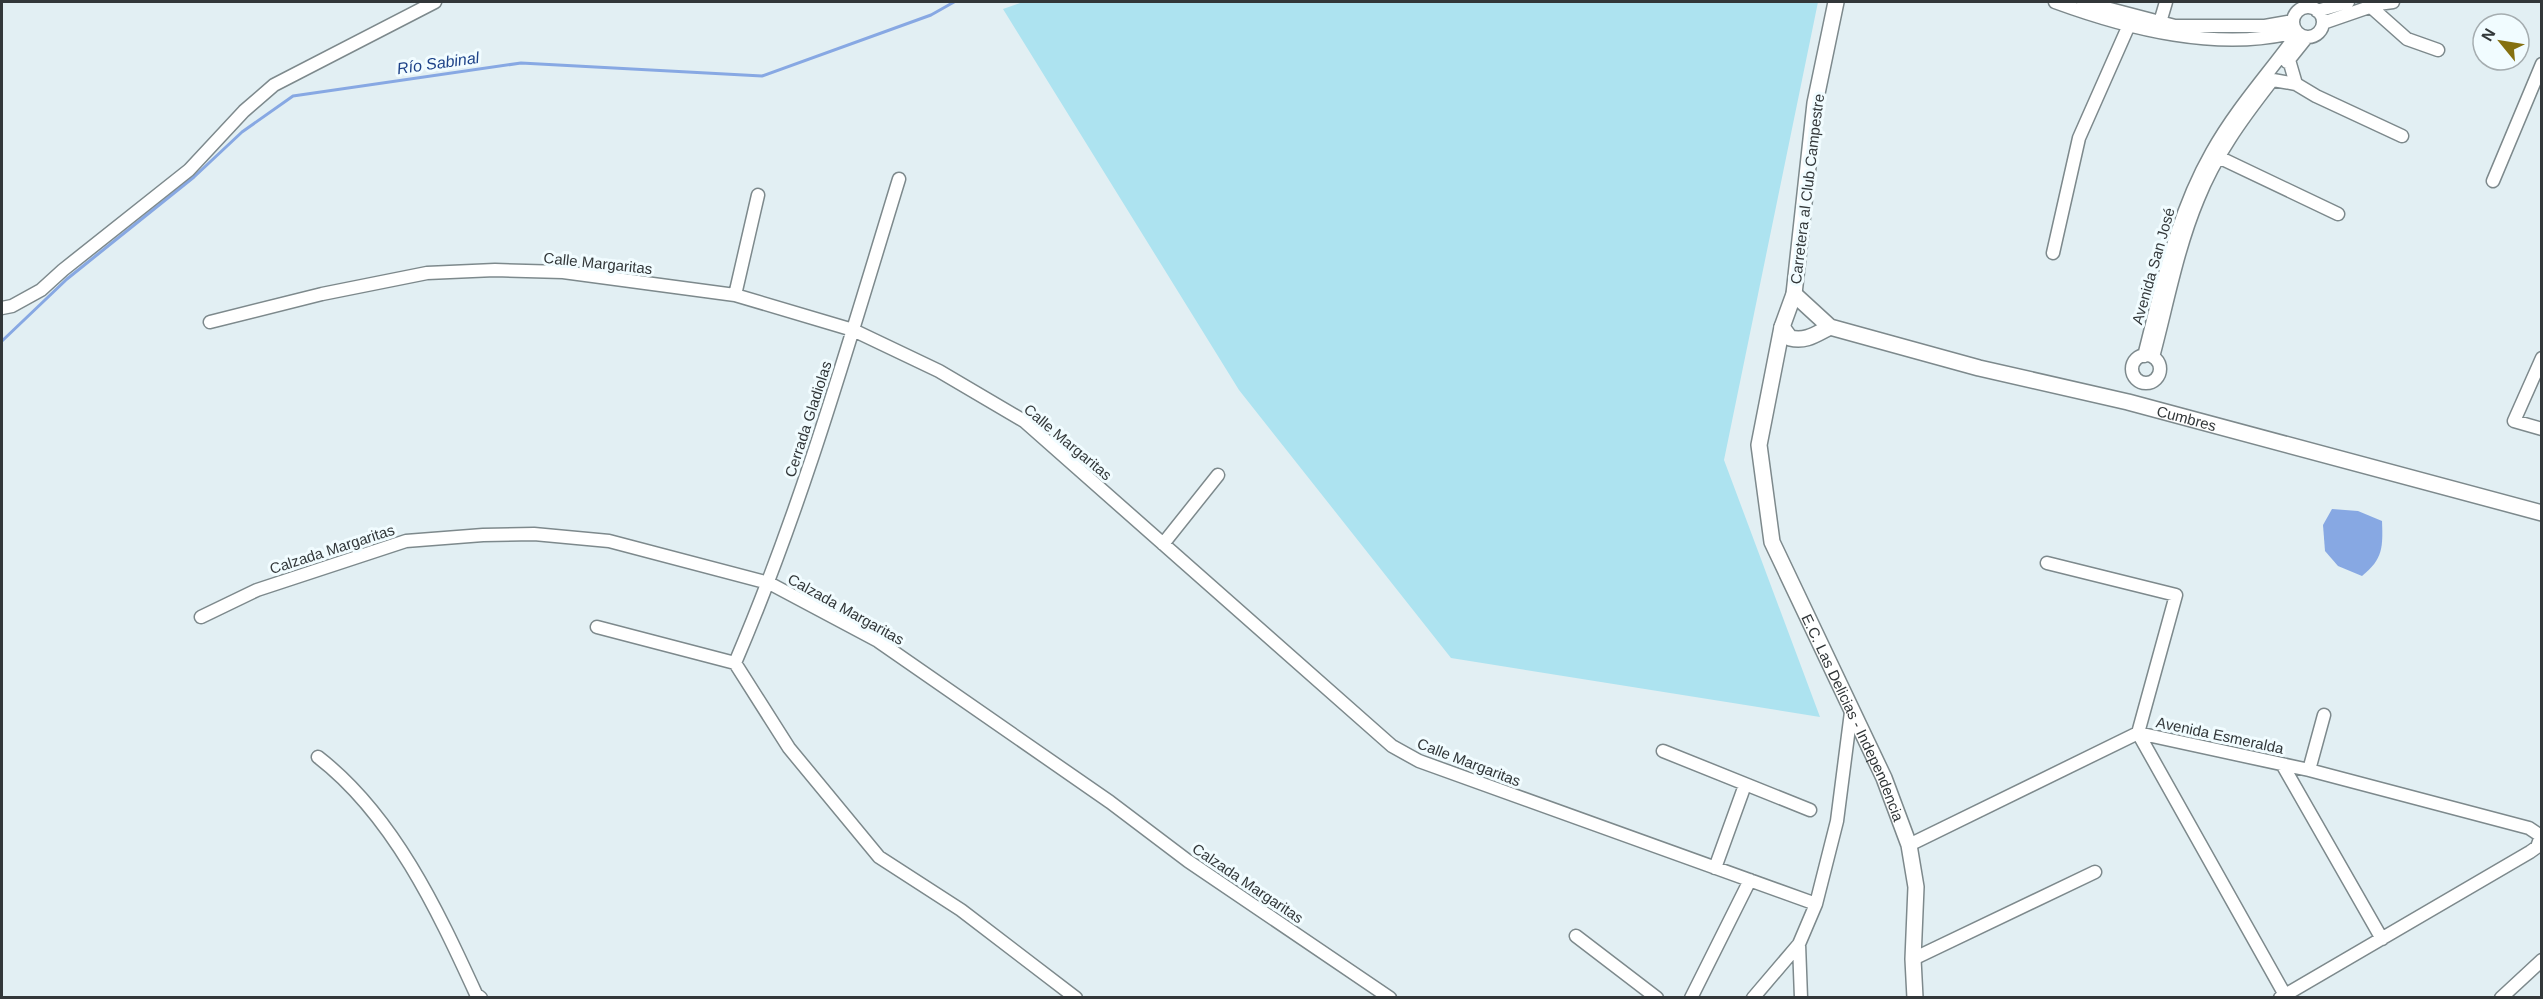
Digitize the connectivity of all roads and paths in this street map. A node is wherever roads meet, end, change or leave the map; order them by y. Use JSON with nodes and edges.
{"nodes":[{"id":1,"x":435,"y":2,"type":"edge"},
{"id":2,"x":1836,"y":2,"type":"edge"},
{"id":3,"x":2055,"y":2,"type":"edge"},
{"id":4,"x":2083,"y":2,"type":"edge"},
{"id":5,"x":2166,"y":2,"type":"edge"},
{"id":6,"x":2348,"y":2,"type":"edge"},
{"id":7,"x":2393,"y":2,"type":"edge"},
{"id":8,"x":2365,"y":5,"type":"edge"},
{"id":9,"x":2317,"y":11,"type":"junction"},
{"id":10,"x":2322,"y":23,"type":"junction"},
{"id":11,"x":2129,"y":25,"type":"junction"},
{"id":12,"x":2158,"y":27,"type":"junction"},
{"id":13,"x":2298,"y":31,"type":"junction"},
{"id":14,"x":2438,"y":50,"type":"dead end"},
{"id":15,"x":2289,"y":60,"type":"junction"},
{"id":16,"x":2541,"y":64,"type":"edge"},
{"id":17,"x":2273,"y":80,"type":"junction"},
{"id":18,"x":2296,"y":84,"type":"junction"},
{"id":19,"x":2402,"y":136,"type":"dead end"},
{"id":20,"x":2214,"y":155,"type":"junction"},
{"id":21,"x":899,"y":179,"type":"dead end"},
{"id":22,"x":2493,"y":181,"type":"dead end"},
{"id":23,"x":758,"y":195,"type":"dead end"},
{"id":24,"x":2338,"y":214,"type":"dead end"},
{"id":25,"x":2053,"y":253,"type":"dead end"},
{"id":26,"x":1794,"y":294,"type":"junction"},
{"id":27,"x":735,"y":295,"type":"junction"},
{"id":28,"x":2,"y":308,"type":"edge"},
{"id":29,"x":210,"y":322,"type":"dead end"},
{"id":30,"x":1782,"y":327,"type":"junction"},
{"id":31,"x":1830,"y":327,"type":"junction"},
{"id":32,"x":853,"y":330,"type":"junction"},
{"id":33,"x":2149,"y":356,"type":"junction"},
{"id":34,"x":2541,"y":358,"type":"edge"},
{"id":35,"x":2140,"y":380,"type":"junction"},
{"id":36,"x":2133,"y":403,"type":"junction"},
{"id":37,"x":2541,"y":429,"type":"edge"},
{"id":38,"x":1759,"y":445,"type":"joint"},
{"id":39,"x":1218,"y":474,"type":"dead end"},
{"id":40,"x":2541,"y":513,"type":"edge"},
{"id":41,"x":1163,"y":544,"type":"junction"},
{"id":42,"x":2047,"y":562,"type":"dead end"},
{"id":43,"x":769,"y":583,"type":"junction"},
{"id":44,"x":201,"y":617,"type":"dead end"},
{"id":45,"x":597,"y":627,"type":"dead end"},
{"id":46,"x":735,"y":663,"type":"junction"},
{"id":47,"x":1851,"y":712,"type":"junction"},
{"id":48,"x":2324,"y":715,"type":"dead end"},
{"id":49,"x":2138,"y":733,"type":"junction"},
{"id":50,"x":1663,"y":751,"type":"dead end"},
{"id":51,"x":318,"y":757,"type":"dead end"},
{"id":52,"x":2282,"y":764,"type":"junction"},
{"id":53,"x":2309,"y":770,"type":"junction"},
{"id":54,"x":1745,"y":785,"type":"junction"},
{"id":55,"x":1810,"y":810,"type":"dead end"},
{"id":56,"x":2541,"y":836,"type":"edge"},
{"id":57,"x":1909,"y":845,"type":"junction"},
{"id":58,"x":1715,"y":868,"type":"junction"},
{"id":59,"x":2095,"y":872,"type":"dead end"},
{"id":60,"x":1750,"y":880,"type":"junction"},
{"id":61,"x":1816,"y":904,"type":"junction"},
{"id":62,"x":1576,"y":936,"type":"dead end"},
{"id":63,"x":2382,"y":939,"type":"junction"},
{"id":64,"x":1799,"y":944,"type":"junction"},
{"id":65,"x":1913,"y":959,"type":"junction"},
{"id":66,"x":2541,"y":960,"type":"edge"},
{"id":67,"x":2282,"y":996,"type":"edge"},
{"id":68,"x":481,"y":998,"type":"edge"},
{"id":69,"x":1076,"y":998,"type":"edge"},
{"id":70,"x":1390,"y":998,"type":"edge"},
{"id":71,"x":1657,"y":998,"type":"edge"},
{"id":72,"x":1691,"y":998,"type":"edge"},
{"id":73,"x":1753,"y":998,"type":"edge"},
{"id":74,"x":1801,"y":998,"type":"edge"},
{"id":75,"x":1915,"y":998,"type":"edge"},
{"id":76,"x":2501,"y":998,"type":"edge"}],
"edges":[{"from":1,"to":28,"type":"street"},
{"from":2,"to":26,"type":"street","name":"Carretera al Club Campestre"},
{"from":3,"to":11,"type":"street"},
{"from":4,"to":12,"type":"street"},
{"from":5,"to":12,"type":"street"},
{"from":6,"to":9,"type":"street"},
{"from":7,"to":8,"type":"street"},
{"from":8,"to":10,"type":"street"},
{"from":8,"to":14,"type":"street"},
{"from":9,"to":10,"type":"street"},
{"from":9,"to":13,"type":"street"},
{"from":10,"to":13,"type":"street"},
{"from":11,"to":12,"type":"street"},
{"from":11,"to":25,"type":"street"},
{"from":12,"to":13,"type":"street"},
{"from":13,"to":15,"type":"street","name":"Avenida San José"},
{"from":13,"to":20,"type":"street","name":"Avenida San José"},
{"from":15,"to":17,"type":"street","name":"Avenida San José"},
{"from":15,"to":18,"type":"street"},
{"from":16,"to":22,"type":"street"},
{"from":17,"to":18,"type":"street"},
{"from":17,"to":20,"type":"street","name":"Avenida San José"},
{"from":18,"to":19,"type":"street"},
{"from":20,"to":24,"type":"street"},
{"from":20,"to":33,"type":"street","name":"Avenida San José"},
{"from":21,"to":32,"type":"street","name":"Cerrada Gladiolas"},
{"from":23,"to":27,"type":"street"},
{"from":26,"to":30,"type":"street","name":"Carretera al Club Campestre"},
{"from":26,"to":31,"type":"street","name":"Cumbres"},
{"from":27,"to":29,"type":"street","name":"Calle Margaritas"},
{"from":27,"to":32,"type":"street","name":"Calle Margaritas"},
{"from":30,"to":31,"type":"street"},
{"from":30,"to":38,"type":"street","name":"Carretera al Club Campestre"},
{"from":31,"to":36,"type":"street","name":"Cumbres"},
{"from":32,"to":41,"type":"street","name":"Calle Margaritas"},
{"from":32,"to":43,"type":"street","name":"Cerrada Gladiolas"},
{"from":33,"to":35,"type":"street"},
{"from":33,"to":35,"type":"street"},
{"from":34,"to":37,"type":"street"},
{"from":35,"to":36,"type":"street"},
{"from":36,"to":40,"type":"street","name":"Cumbres"},
{"from":38,"to":47,"type":"street","name":"E.C. Las Delicias - Independencia"},
{"from":39,"to":41,"type":"street"},
{"from":41,"to":58,"type":"street","name":"Calle Margaritas"},
{"from":42,"to":49,"type":"street"},
{"from":43,"to":44,"type":"street","name":"Calzada Margaritas"},
{"from":43,"to":46,"type":"street","name":"Cerrada Gladiolas"},
{"from":43,"to":70,"type":"street","name":"Calzada Margaritas"},
{"from":45,"to":46,"type":"street"},
{"from":46,"to":69,"type":"street"},
{"from":47,"to":57,"type":"street","name":"E.C. Las Delicias - Independencia"},
{"from":47,"to":61,"type":"street"},
{"from":48,"to":53,"type":"street"},
{"from":49,"to":52,"type":"street","name":"Avenida Esmeralda"},
{"from":49,"to":57,"type":"street","name":"Avenida Esmeralda"},
{"from":49,"to":67,"type":"street"},
{"from":50,"to":54,"type":"street"},
{"from":51,"to":68,"type":"street"},
{"from":52,"to":53,"type":"street","name":"Avenida Esmeralda"},
{"from":52,"to":63,"type":"street"},
{"from":53,"to":56,"type":"street","name":"Avenida Esmeralda"},
{"from":54,"to":55,"type":"street"},
{"from":54,"to":58,"type":"street"},
{"from":56,"to":63,"type":"street"},
{"from":57,"to":65,"type":"street","name":"E.C. Las Delicias - Independencia"},
{"from":58,"to":60,"type":"street","name":"Calle Margaritas"},
{"from":59,"to":65,"type":"street"},
{"from":60,"to":61,"type":"street","name":"Calle Margaritas"},
{"from":60,"to":72,"type":"street"},
{"from":61,"to":64,"type":"street"},
{"from":62,"to":71,"type":"street"},
{"from":63,"to":67,"type":"street"},
{"from":64,"to":73,"type":"street"},
{"from":64,"to":74,"type":"street"},
{"from":65,"to":75,"type":"street","name":"E.C. Las Delicias - Independencia"},
{"from":66,"to":76,"type":"street"}]}
